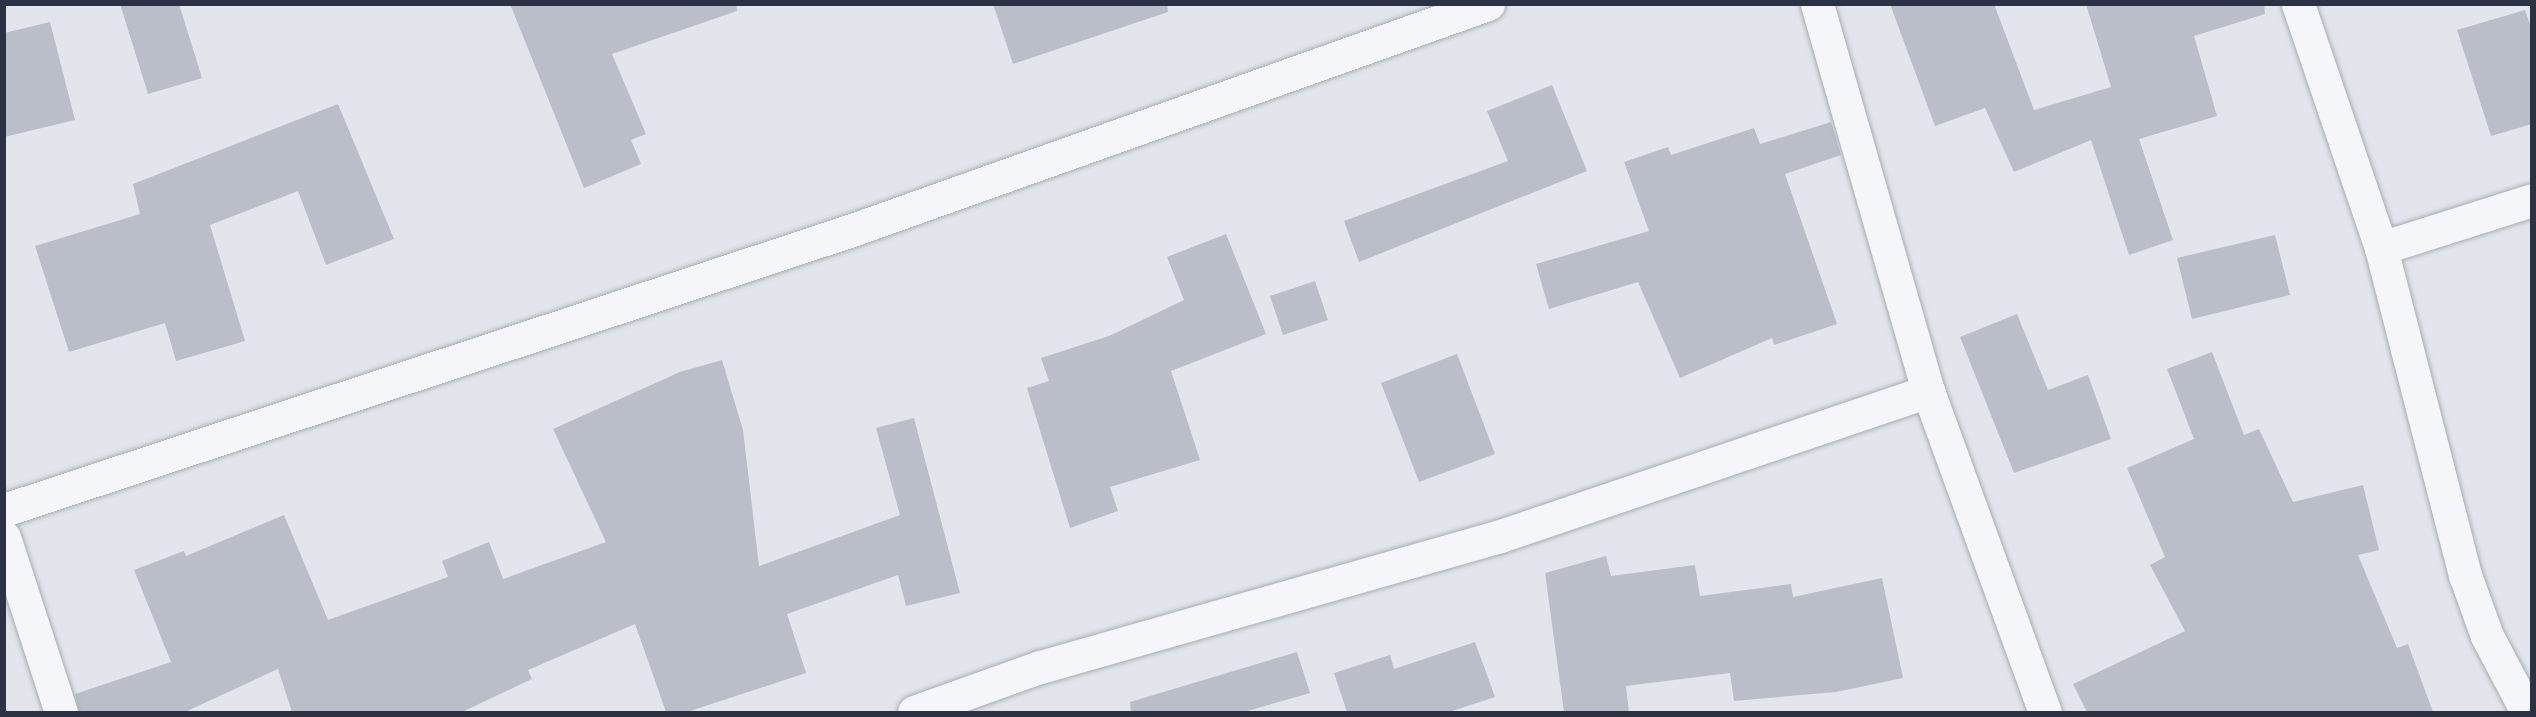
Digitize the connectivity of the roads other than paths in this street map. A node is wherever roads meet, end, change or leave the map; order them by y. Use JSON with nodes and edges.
{"nodes":[{"id":1,"x":1488,"y":4,"type":"edge"},
{"id":2,"x":1817,"y":4,"type":"edge"},
{"id":3,"x":2298,"y":4,"type":"edge"},
{"id":4,"x":2532,"y":200,"type":"edge"},
{"id":5,"x":2381,"y":248,"type":"junction"},
{"id":6,"x":1928,"y":391,"type":"junction"},
{"id":7,"x":4,"y":510,"type":"edge"},
{"id":8,"x":4,"y":537,"type":"edge"},
{"id":9,"x":61,"y":712,"type":"edge"},
{"id":10,"x":914,"y":712,"type":"edge"},
{"id":11,"x":2044,"y":712,"type":"edge"},
{"id":12,"x":2527,"y":712,"type":"edge"}],
"edges":[{"from":1,"to":7,"type":"street"},
{"from":2,"to":6,"type":"street"},
{"from":3,"to":5,"type":"street"},
{"from":4,"to":5,"type":"street"},
{"from":5,"to":12,"type":"street"},
{"from":6,"to":10,"type":"street"},
{"from":6,"to":11,"type":"street"},
{"from":8,"to":9,"type":"street"}]}
